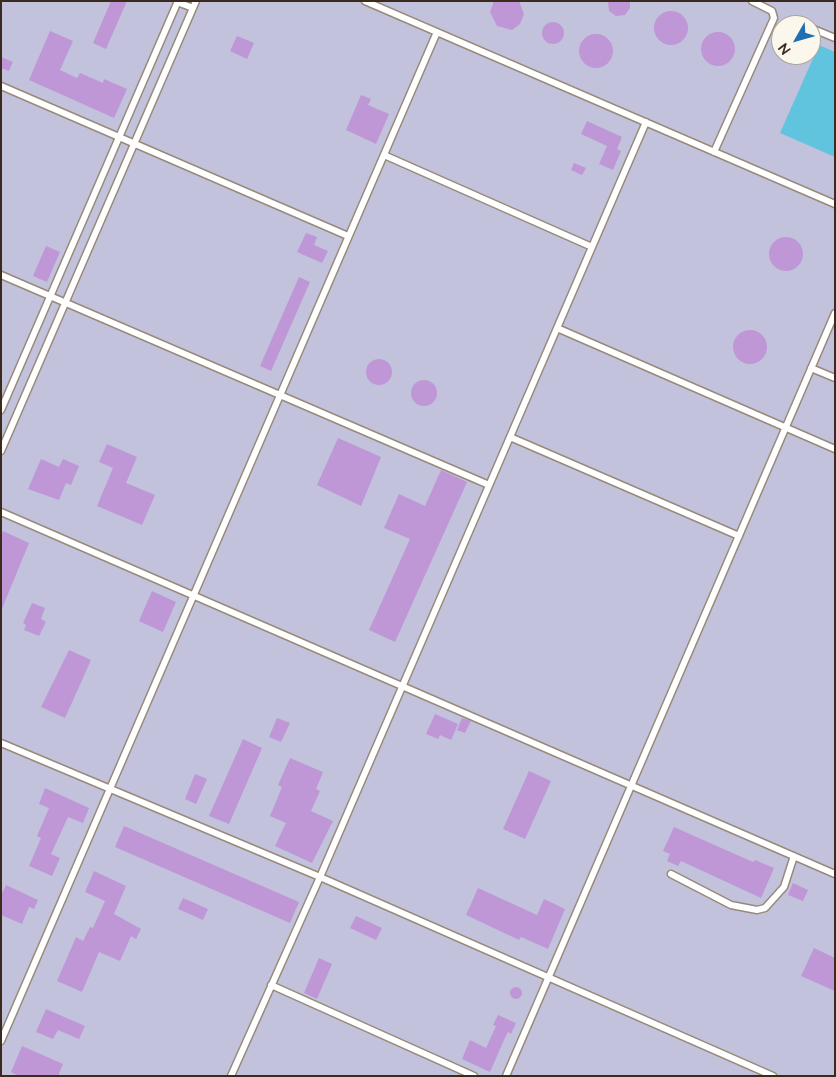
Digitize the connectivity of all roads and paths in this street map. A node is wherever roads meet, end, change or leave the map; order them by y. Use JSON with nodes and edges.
{"nodes":[{"id":1,"x":196,"y":1,"type":"edge"},
{"id":2,"x":365,"y":1,"type":"edge"},
{"id":3,"x":752,"y":1,"type":"edge"},
{"id":4,"x":177,"y":2,"type":"edge"},
{"id":5,"x":193,"y":8,"type":"junction"},
{"id":6,"x":436,"y":32,"type":"junction"},
{"id":7,"x":821,"y":32,"type":"edge"},
{"id":8,"x":835,"y":38,"type":"edge"},
{"id":9,"x":1,"y":86,"type":"edge"},
{"id":10,"x":646,"y":122,"type":"junction"},
{"id":11,"x":119,"y":137,"type":"junction"},
{"id":12,"x":134,"y":144,"type":"junction"},
{"id":13,"x":714,"y":152,"type":"junction"},
{"id":14,"x":384,"y":155,"type":"junction"},
{"id":15,"x":835,"y":204,"type":"edge"},
{"id":16,"x":348,"y":236,"type":"junction"},
{"id":17,"x":592,"y":247,"type":"junction"},
{"id":18,"x":1,"y":275,"type":"edge"},
{"id":19,"x":50,"y":296,"type":"junction"},
{"id":20,"x":65,"y":303,"type":"junction"},
{"id":21,"x":835,"y":313,"type":"edge"},
{"id":22,"x":557,"y":328,"type":"junction"},
{"id":23,"x":811,"y":368,"type":"junction"},
{"id":24,"x":835,"y":378,"type":"edge"},
{"id":25,"x":280,"y":395,"type":"junction"},
{"id":26,"x":1,"y":410,"type":"edge"},
{"id":27,"x":786,"y":427,"type":"junction"},
{"id":28,"x":510,"y":437,"type":"junction"},
{"id":29,"x":835,"y":448,"type":"edge"},
{"id":30,"x":1,"y":450,"type":"edge"},
{"id":31,"x":489,"y":485,"type":"junction"},
{"id":32,"x":1,"y":512,"type":"edge"},
{"id":33,"x":739,"y":536,"type":"junction"},
{"id":34,"x":194,"y":595,"type":"junction"},
{"id":35,"x":402,"y":685,"type":"junction"},
{"id":36,"x":1,"y":743,"type":"edge"},
{"id":37,"x":632,"y":784,"type":"junction"},
{"id":38,"x":110,"y":789,"type":"junction"},
{"id":39,"x":794,"y":856,"type":"junction"},
{"id":40,"x":671,"y":874,"type":"dead end"},
{"id":41,"x":835,"y":874,"type":"edge"},
{"id":42,"x":320,"y":877,"type":"junction"},
{"id":43,"x":549,"y":977,"type":"junction"},
{"id":44,"x":271,"y":985,"type":"junction"},
{"id":45,"x":1,"y":1040,"type":"edge"},
{"id":46,"x":230,"y":1076,"type":"edge"},
{"id":47,"x":474,"y":1076,"type":"edge"},
{"id":48,"x":506,"y":1076,"type":"edge"},
{"id":49,"x":774,"y":1076,"type":"edge"}],
"edges":[{"from":1,"to":5,"type":"lane"},
{"from":2,"to":6,"type":"lane"},
{"from":3,"to":13,"type":"lane"},
{"from":4,"to":5,"type":"lane"},
{"from":4,"to":11,"type":"lane"},
{"from":5,"to":12,"type":"lane"},
{"from":6,"to":10,"type":"lane"},
{"from":6,"to":14,"type":"lane"},
{"from":7,"to":8,"type":"lane"},
{"from":9,"to":11,"type":"lane"},
{"from":10,"to":13,"type":"lane"},
{"from":10,"to":17,"type":"lane"},
{"from":11,"to":12,"type":"lane"},
{"from":11,"to":19,"type":"lane"},
{"from":12,"to":16,"type":"lane"},
{"from":12,"to":20,"type":"lane"},
{"from":13,"to":15,"type":"lane"},
{"from":14,"to":16,"type":"lane"},
{"from":14,"to":17,"type":"lane"},
{"from":16,"to":25,"type":"lane"},
{"from":17,"to":22,"type":"lane"},
{"from":18,"to":19,"type":"lane"},
{"from":19,"to":20,"type":"lane"},
{"from":19,"to":26,"type":"lane"},
{"from":20,"to":25,"type":"lane"},
{"from":20,"to":30,"type":"lane"},
{"from":21,"to":23,"type":"lane"},
{"from":22,"to":27,"type":"lane"},
{"from":22,"to":28,"type":"lane"},
{"from":23,"to":24,"type":"lane"},
{"from":23,"to":27,"type":"lane"},
{"from":25,"to":31,"type":"lane"},
{"from":25,"to":34,"type":"lane"},
{"from":27,"to":29,"type":"lane"},
{"from":27,"to":33,"type":"lane"},
{"from":28,"to":31,"type":"lane"},
{"from":28,"to":33,"type":"lane"},
{"from":31,"to":35,"type":"lane"},
{"from":32,"to":34,"type":"lane"},
{"from":33,"to":37,"type":"lane"},
{"from":34,"to":35,"type":"lane"},
{"from":34,"to":38,"type":"lane"},
{"from":35,"to":37,"type":"lane"},
{"from":35,"to":42,"type":"lane"},
{"from":36,"to":38,"type":"lane"},
{"from":37,"to":39,"type":"lane"},
{"from":37,"to":43,"type":"lane"},
{"from":38,"to":42,"type":"lane"},
{"from":38,"to":45,"type":"lane"},
{"from":39,"to":40,"type":"lane"},
{"from":39,"to":41,"type":"lane"},
{"from":42,"to":43,"type":"lane"},
{"from":42,"to":44,"type":"lane"},
{"from":43,"to":48,"type":"lane"},
{"from":43,"to":49,"type":"lane"},
{"from":44,"to":46,"type":"lane"},
{"from":44,"to":47,"type":"lane"}]}
